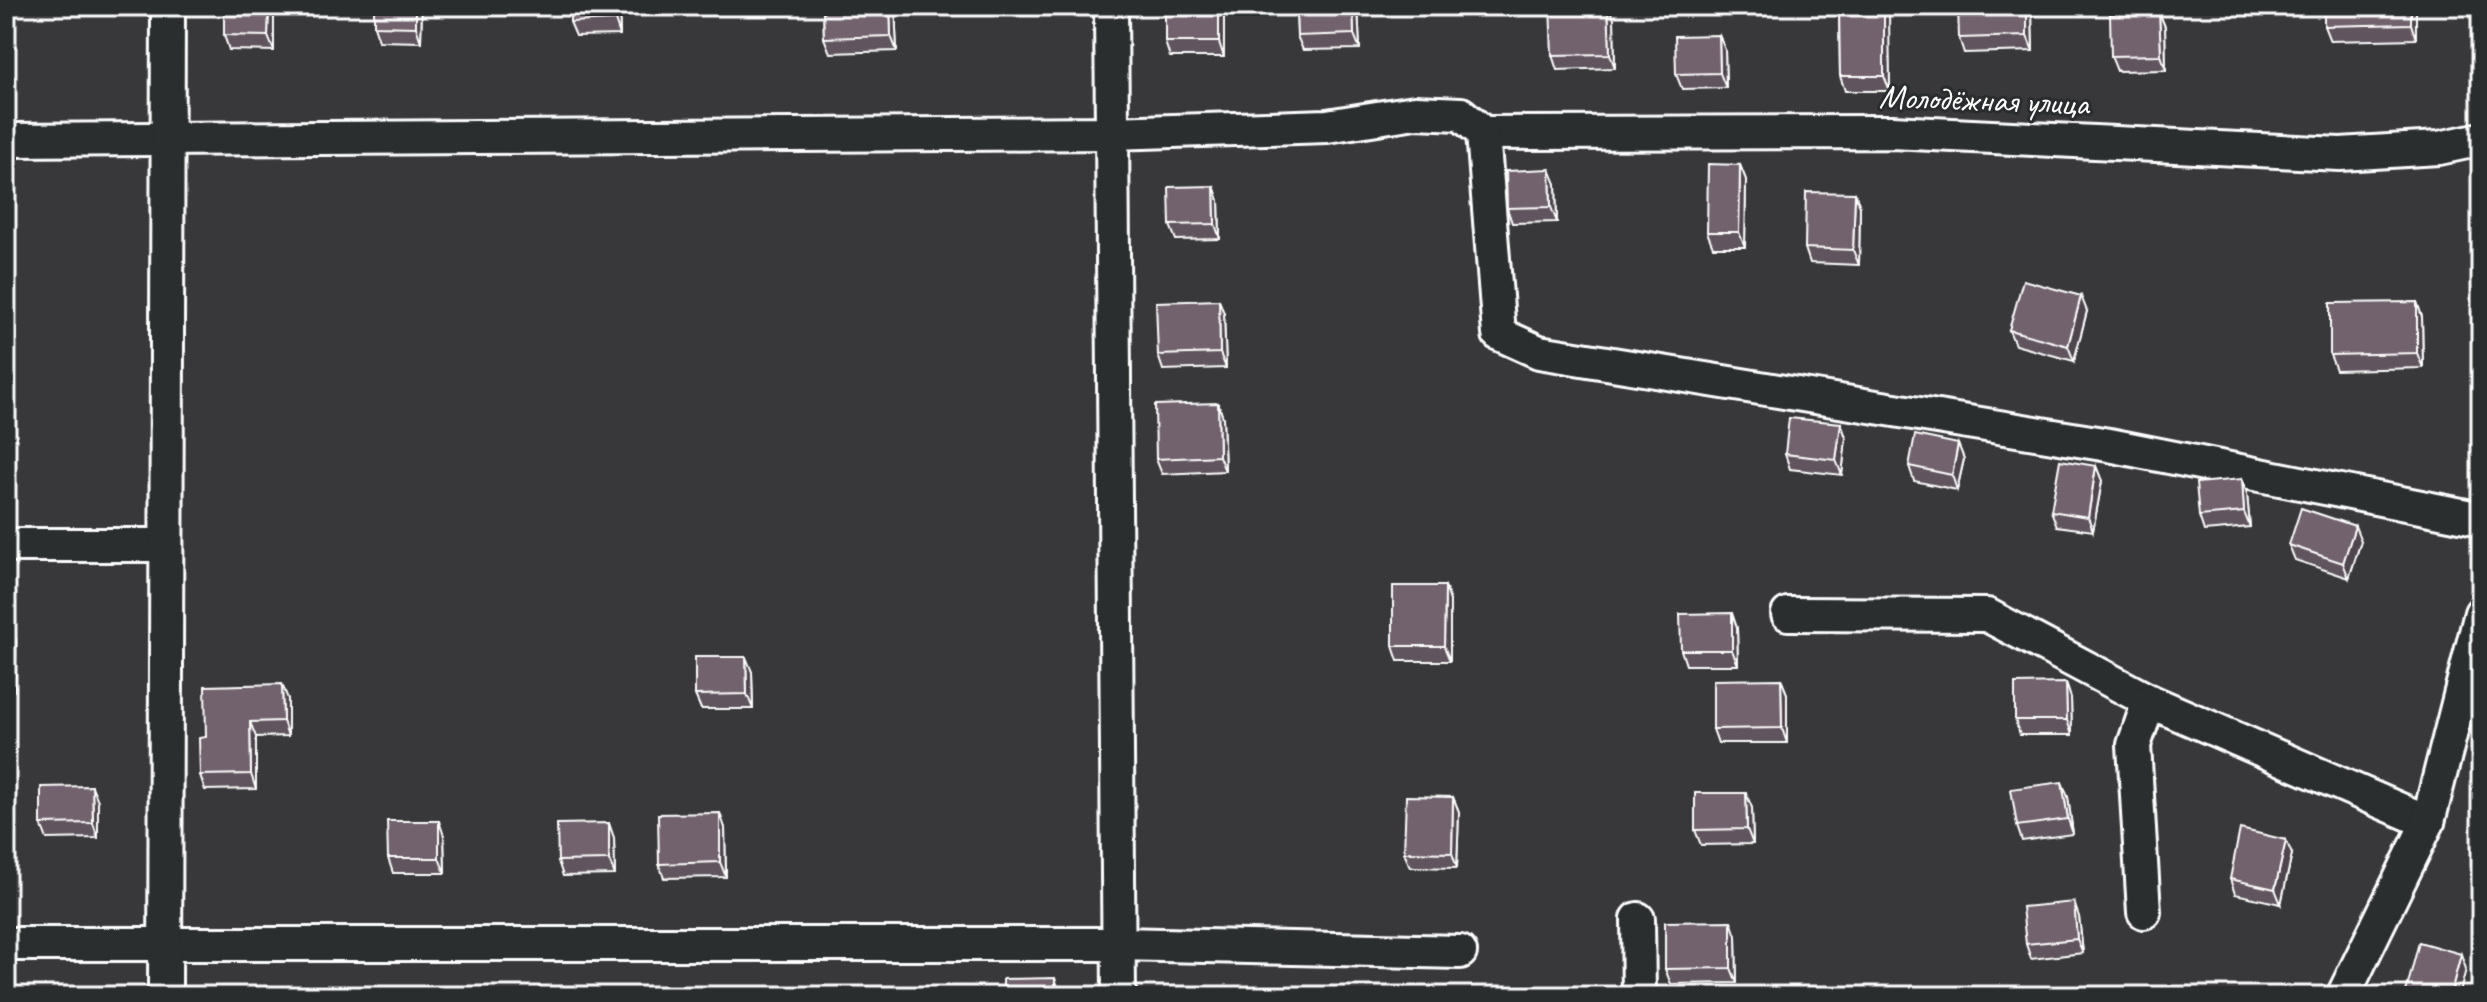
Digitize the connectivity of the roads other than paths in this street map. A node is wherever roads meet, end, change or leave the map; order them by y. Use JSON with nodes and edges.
{"nodes":[{"id":1,"x":168,"y":6,"type":"edge"},
{"id":2,"x":1111,"y":6,"type":"edge"},
{"id":3,"x":1112,"y":133,"type":"junction"},
{"id":4,"x":1483,"y":133,"type":"junction"},
{"id":5,"x":167,"y":138,"type":"junction"},
{"id":6,"x":2481,"y":139,"type":"edge"},
{"id":7,"x":6,"y":140,"type":"edge"},
{"id":8,"x":2481,"y":519,"type":"edge"},
{"id":9,"x":6,"y":545,"type":"edge"},
{"id":10,"x":166,"y":545,"type":"junction"},
{"id":11,"x":1788,"y":614,"type":"dead end"},
{"id":12,"x":2481,"y":614,"type":"edge"},
{"id":13,"x":2149,"y":701,"type":"junction"},
{"id":14,"x":2428,"y":822,"type":"junction"},
{"id":15,"x":2144,"y":912,"type":"dead end"},
{"id":16,"x":1638,"y":919,"type":"dead end"},
{"id":17,"x":165,"y":942,"type":"junction"},
{"id":18,"x":6,"y":944,"type":"edge"},
{"id":19,"x":1119,"y":944,"type":"junction"},
{"id":20,"x":1460,"y":952,"type":"dead end"},
{"id":21,"x":165,"y":996,"type":"edge"},
{"id":22,"x":1119,"y":996,"type":"edge"},
{"id":23,"x":1639,"y":996,"type":"edge"},
{"id":24,"x":2343,"y":996,"type":"edge"}],
"edges":[{"from":1,"to":5,"type":"street"},
{"from":2,"to":3,"type":"street"},
{"from":3,"to":4,"type":"street"},
{"from":3,"to":5,"type":"street"},
{"from":3,"to":19,"type":"street"},
{"from":4,"to":6,"type":"street","name":"Молодёжная улица"},
{"from":4,"to":8,"type":"street"},
{"from":5,"to":7,"type":"street"},
{"from":5,"to":10,"type":"street"},
{"from":9,"to":10,"type":"street"},
{"from":10,"to":17,"type":"street"},
{"from":11,"to":13,"type":"street"},
{"from":12,"to":14,"type":"street"},
{"from":13,"to":14,"type":"street"},
{"from":13,"to":15,"type":"street"},
{"from":14,"to":24,"type":"street"},
{"from":16,"to":23,"type":"street"},
{"from":17,"to":18,"type":"street"},
{"from":17,"to":19,"type":"street"},
{"from":17,"to":21,"type":"street"},
{"from":19,"to":20,"type":"street"},
{"from":19,"to":22,"type":"street"}]}
